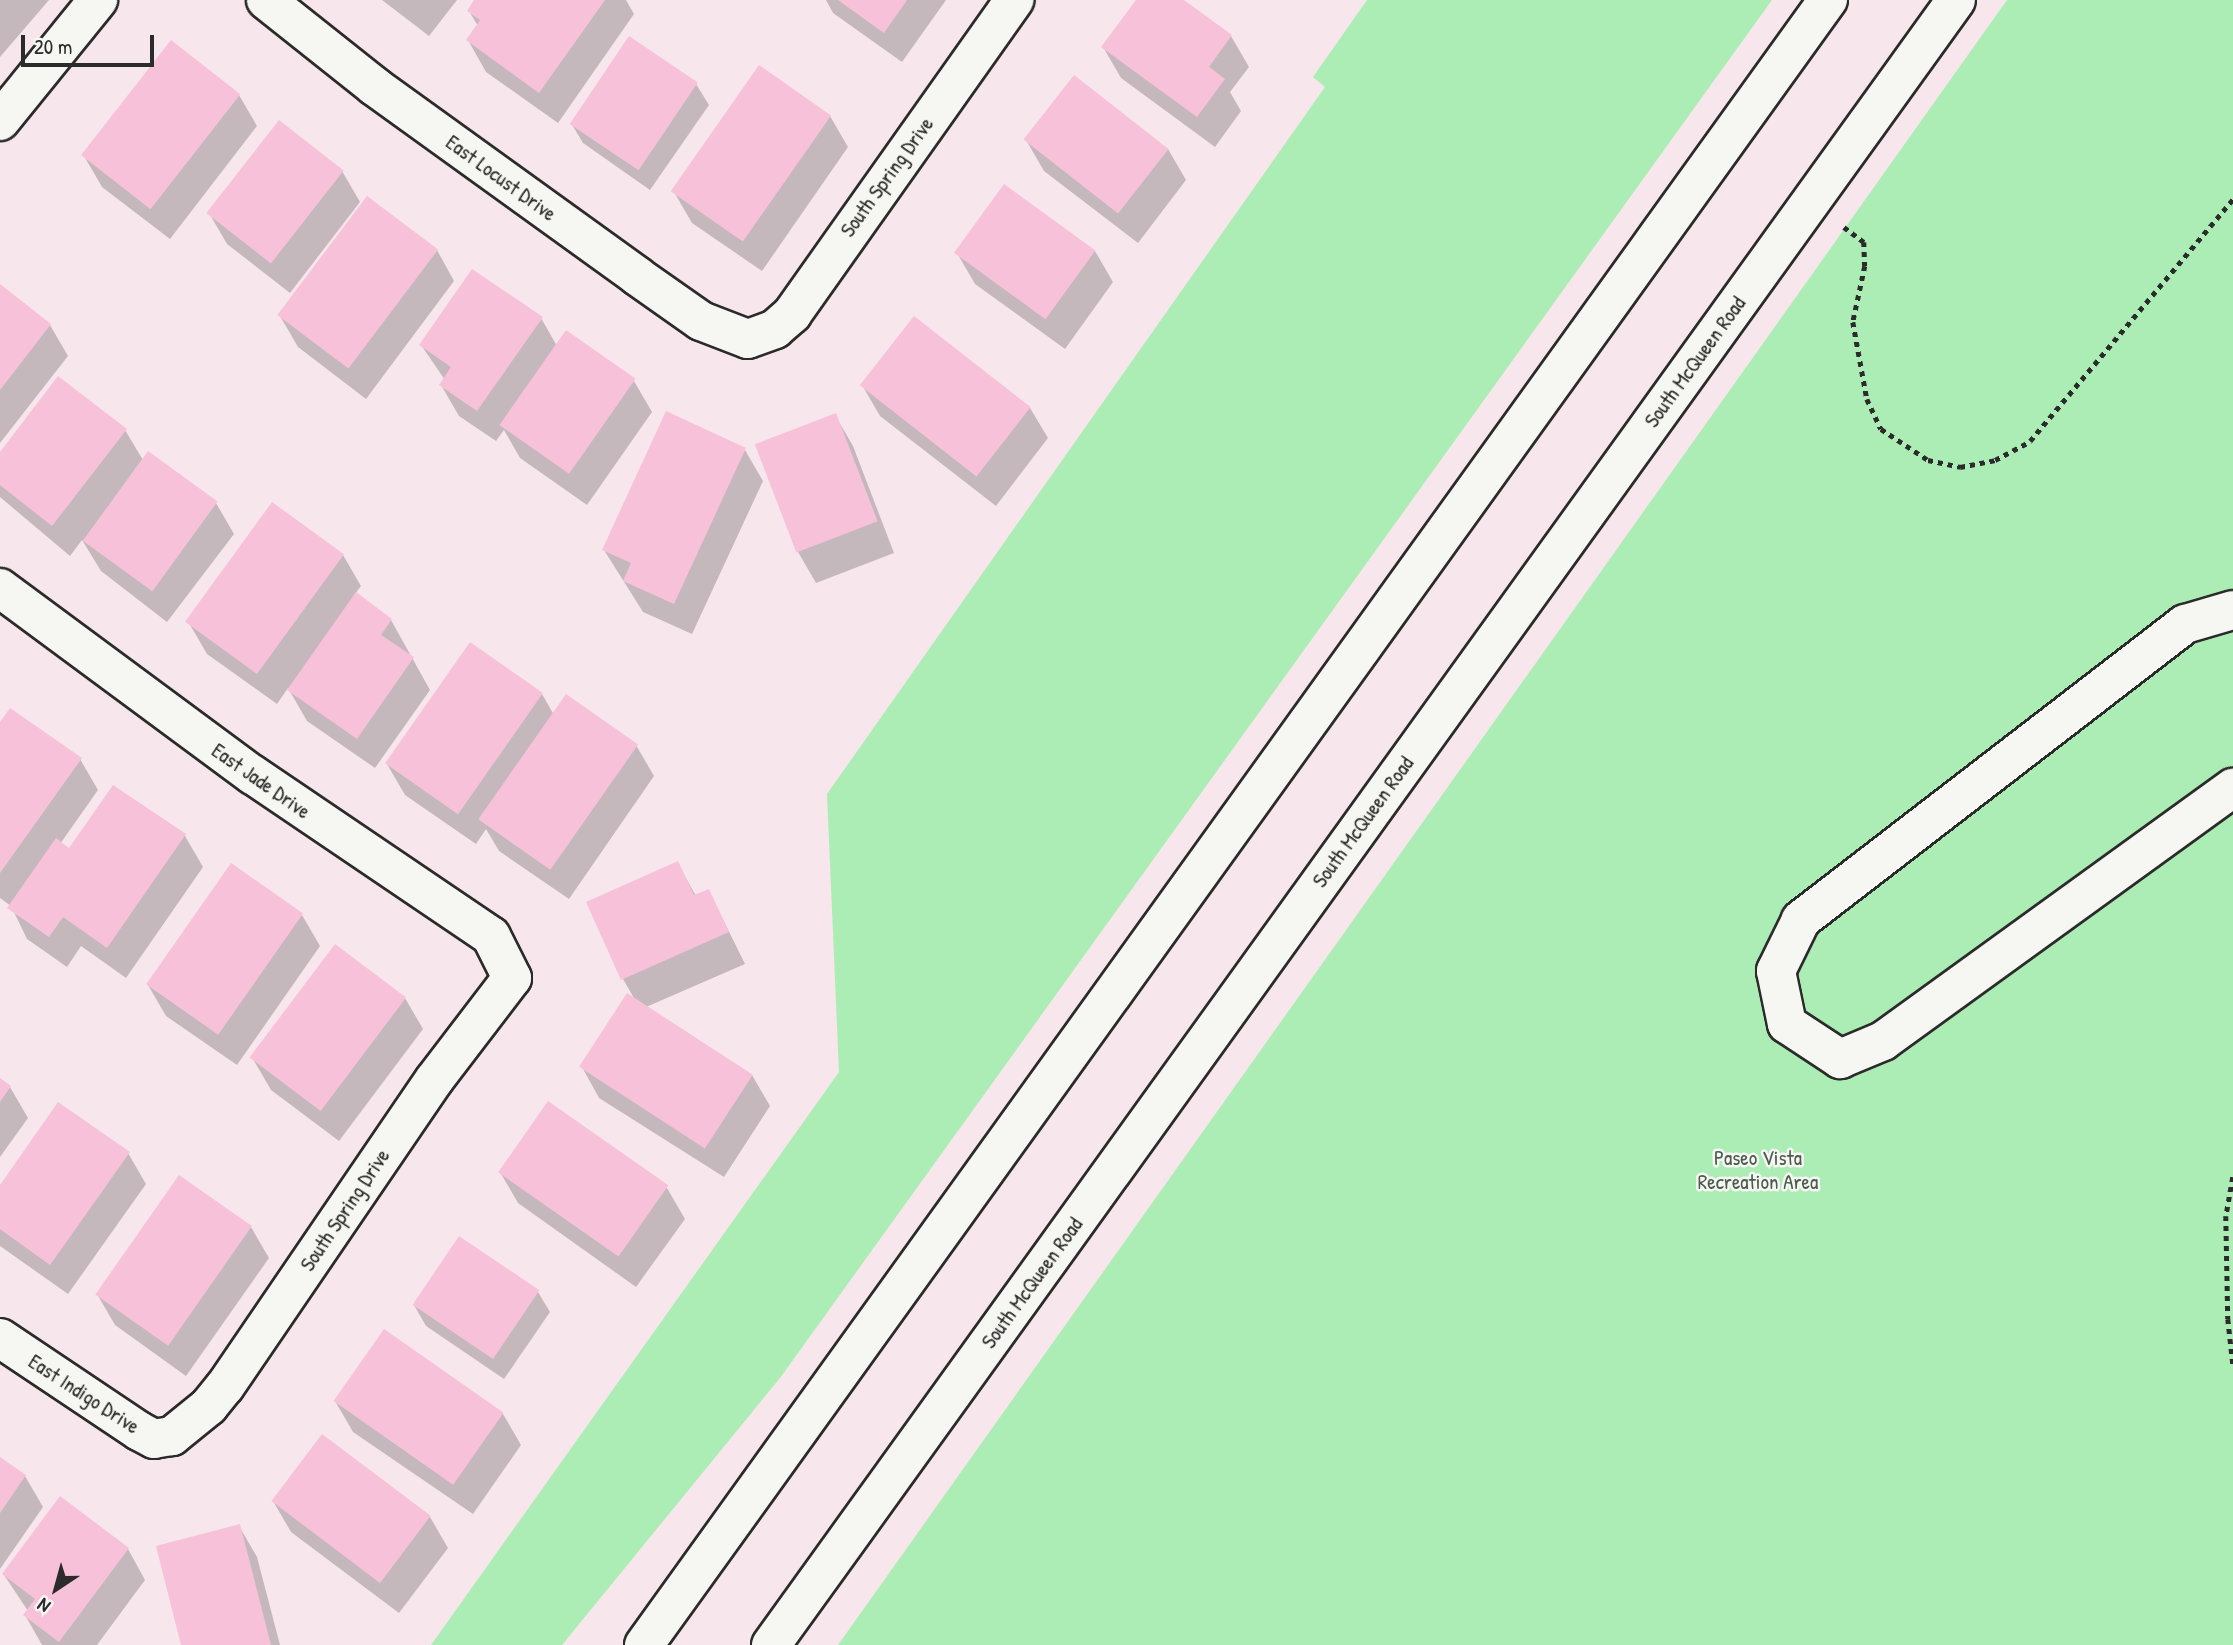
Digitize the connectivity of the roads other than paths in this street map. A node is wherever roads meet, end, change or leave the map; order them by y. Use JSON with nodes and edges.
{"nodes":[{"id":1,"x":98,"y":0,"type":"edge"},
{"id":2,"x":266,"y":0,"type":"edge"},
{"id":3,"x":1014,"y":0,"type":"edge"},
{"id":4,"x":1828,"y":0,"type":"edge"},
{"id":5,"x":1956,"y":0,"type":"edge"},
{"id":6,"x":0,"y":121,"type":"edge"},
{"id":7,"x":748,"y":339,"type":"joint"},
{"id":8,"x":0,"y":588,"type":"edge"},
{"id":9,"x":2233,"y":610,"type":"edge"},
{"id":10,"x":2233,"y":788,"type":"edge"},
{"id":11,"x":512,"y":978,"type":"joint"},
{"id":12,"x":0,"y":1338,"type":"edge"},
{"id":13,"x":172,"y":1436,"type":"joint"},
{"id":14,"x":644,"y":1645,"type":"edge"},
{"id":15,"x":771,"y":1645,"type":"edge"}],
"edges":[{"from":1,"to":6,"type":"main road"},
{"from":2,"to":7,"type":"main road","name":"East Locust Drive"},
{"from":3,"to":7,"type":"main road","name":"South Spring Drive"},
{"from":4,"to":14,"type":"main road"},
{"from":5,"to":15,"type":"main road","name":"South McQueen Road"},
{"from":8,"to":11,"type":"main road","name":"East Jade Drive"},
{"from":9,"to":10,"type":"main road"},
{"from":11,"to":13,"type":"main road","name":"South Spring Drive"},
{"from":12,"to":13,"type":"main road","name":"East Indigo Drive"}]}
